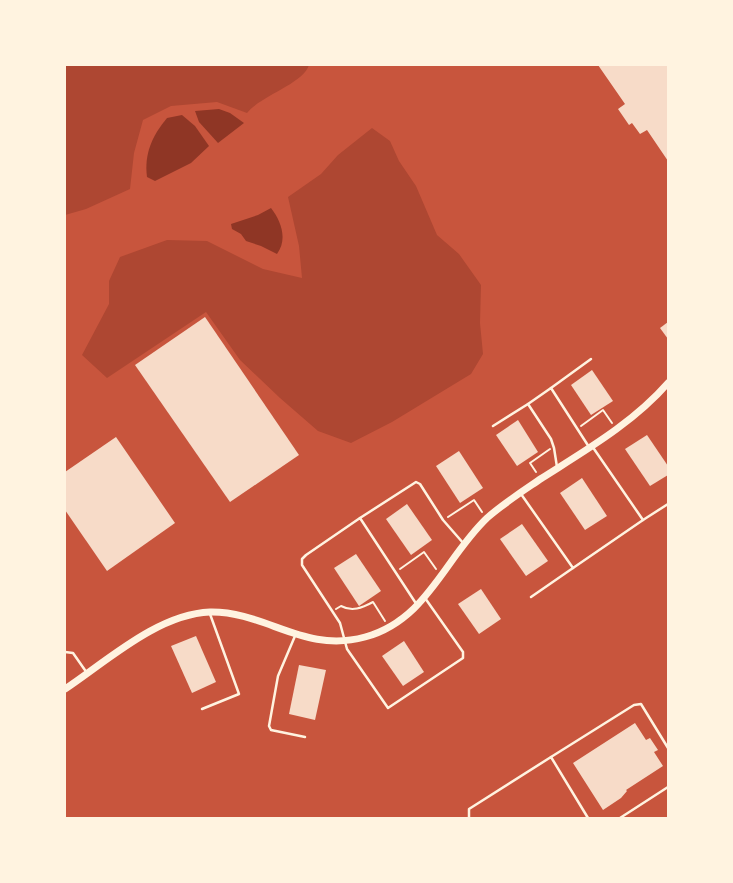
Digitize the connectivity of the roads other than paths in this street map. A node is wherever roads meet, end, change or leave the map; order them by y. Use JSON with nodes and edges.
{"nodes":[{"id":1,"x":591,"y":359,"type":"dead end"},
{"id":2,"x":667,"y":386,"type":"edge"},
{"id":3,"x":551,"y":388,"type":"junction"},
{"id":4,"x":528,"y":404,"type":"junction"},
{"id":5,"x":493,"y":426,"type":"dead end"},
{"id":6,"x":591,"y":446,"type":"junction"},
{"id":7,"x":558,"y":468,"type":"junction"},
{"id":8,"x":520,"y":492,"type":"junction"},
{"id":9,"x":668,"y":504,"type":"edge"},
{"id":10,"x":360,"y":518,"type":"junction"},
{"id":11,"x":643,"y":520,"type":"junction"},
{"id":12,"x":464,"y":544,"type":"junction"},
{"id":13,"x":573,"y":568,"type":"junction"},
{"id":14,"x":531,"y":597,"type":"dead end"},
{"id":15,"x":425,"y":598,"type":"junction"},
{"id":16,"x":417,"y":606,"type":"junction"},
{"id":17,"x":210,"y":612,"type":"junction"},
{"id":18,"x":295,"y":634,"type":"junction"},
{"id":19,"x":344,"y":641,"type":"junction"},
{"id":20,"x":65,"y":652,"type":"edge"},
{"id":21,"x":88,"y":674,"type":"junction"},
{"id":22,"x":65,"y":689,"type":"edge"},
{"id":23,"x":202,"y":709,"type":"dead end"},
{"id":24,"x":305,"y":737,"type":"dead end"},
{"id":25,"x":668,"y":748,"type":"edge"},
{"id":26,"x":551,"y":757,"type":"junction"},
{"id":27,"x":668,"y":787,"type":"edge"},
{"id":28,"x":469,"y":818,"type":"edge"},
{"id":29,"x":588,"y":818,"type":"edge"},
{"id":30,"x":620,"y":818,"type":"edge"}],
"edges":[{"from":1,"to":3,"type":"lane"},
{"from":2,"to":6,"type":"street"},
{"from":3,"to":4,"type":"lane"},
{"from":3,"to":6,"type":"lane"},
{"from":4,"to":5,"type":"lane"},
{"from":4,"to":7,"type":"lane"},
{"from":6,"to":7,"type":"street"},
{"from":6,"to":11,"type":"lane"},
{"from":7,"to":8,"type":"street"},
{"from":8,"to":12,"type":"street"},
{"from":8,"to":13,"type":"lane"},
{"from":9,"to":11,"type":"lane"},
{"from":10,"to":12,"type":"lane"},
{"from":10,"to":16,"type":"lane"},
{"from":10,"to":19,"type":"lane"},
{"from":11,"to":13,"type":"lane"},
{"from":12,"to":15,"type":"street"},
{"from":13,"to":14,"type":"lane"},
{"from":15,"to":16,"type":"street"},
{"from":15,"to":19,"type":"lane"},
{"from":16,"to":19,"type":"street"},
{"from":17,"to":18,"type":"street"},
{"from":17,"to":21,"type":"street"},
{"from":17,"to":23,"type":"lane"},
{"from":18,"to":19,"type":"street"},
{"from":18,"to":24,"type":"lane"},
{"from":20,"to":21,"type":"lane"},
{"from":21,"to":22,"type":"street"},
{"from":25,"to":26,"type":"lane"},
{"from":26,"to":28,"type":"lane"},
{"from":26,"to":29,"type":"lane"},
{"from":27,"to":30,"type":"lane"}]}
